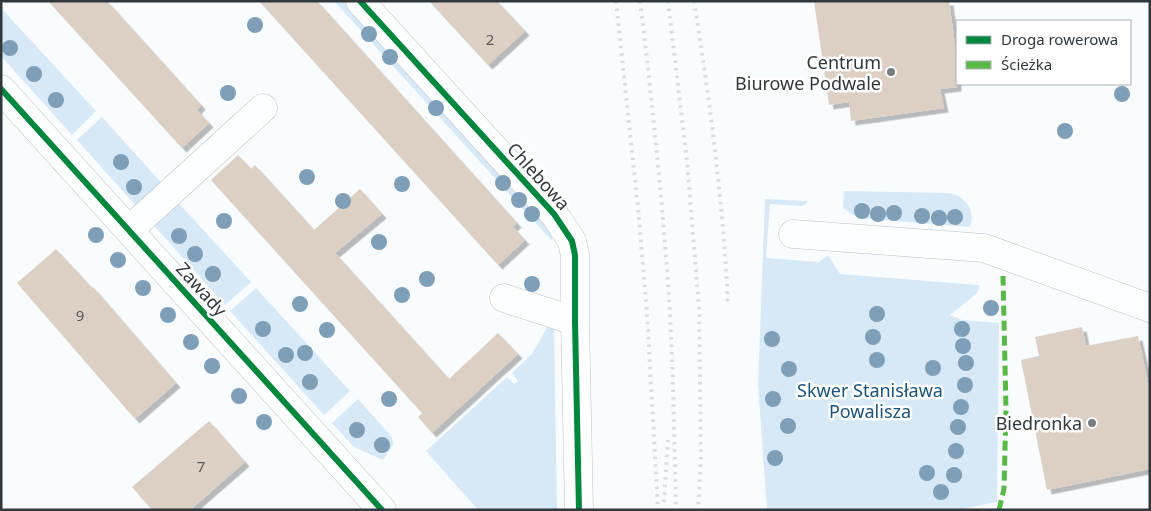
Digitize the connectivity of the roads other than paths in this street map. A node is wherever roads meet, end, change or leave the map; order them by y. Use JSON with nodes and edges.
{"nodes":[{"id":1,"x":360,"y":1,"type":"edge"},
{"id":2,"x":1,"y":88,"type":"edge"},
{"id":3,"x":262,"y":108,"type":"dead end"},
{"id":4,"x":129,"y":230,"type":"junction"},
{"id":5,"x":792,"y":234,"type":"dead end"},
{"id":6,"x":504,"y":298,"type":"dead end"},
{"id":7,"x":1150,"y":308,"type":"edge"},
{"id":8,"x":575,"y":321,"type":"junction"},
{"id":9,"x":382,"y":510,"type":"edge"},
{"id":10,"x":578,"y":510,"type":"edge"}],
"edges":[{"from":1,"to":8,"type":"street","name":"Chlebowa"},
{"from":2,"to":4,"type":"street","name":"Zawady"},
{"from":3,"to":4,"type":"street"},
{"from":4,"to":9,"type":"street","name":"Zawady"},
{"from":5,"to":7,"type":"street"},
{"from":6,"to":8,"type":"street"},
{"from":8,"to":10,"type":"street","name":"Chlebowa"}]}
